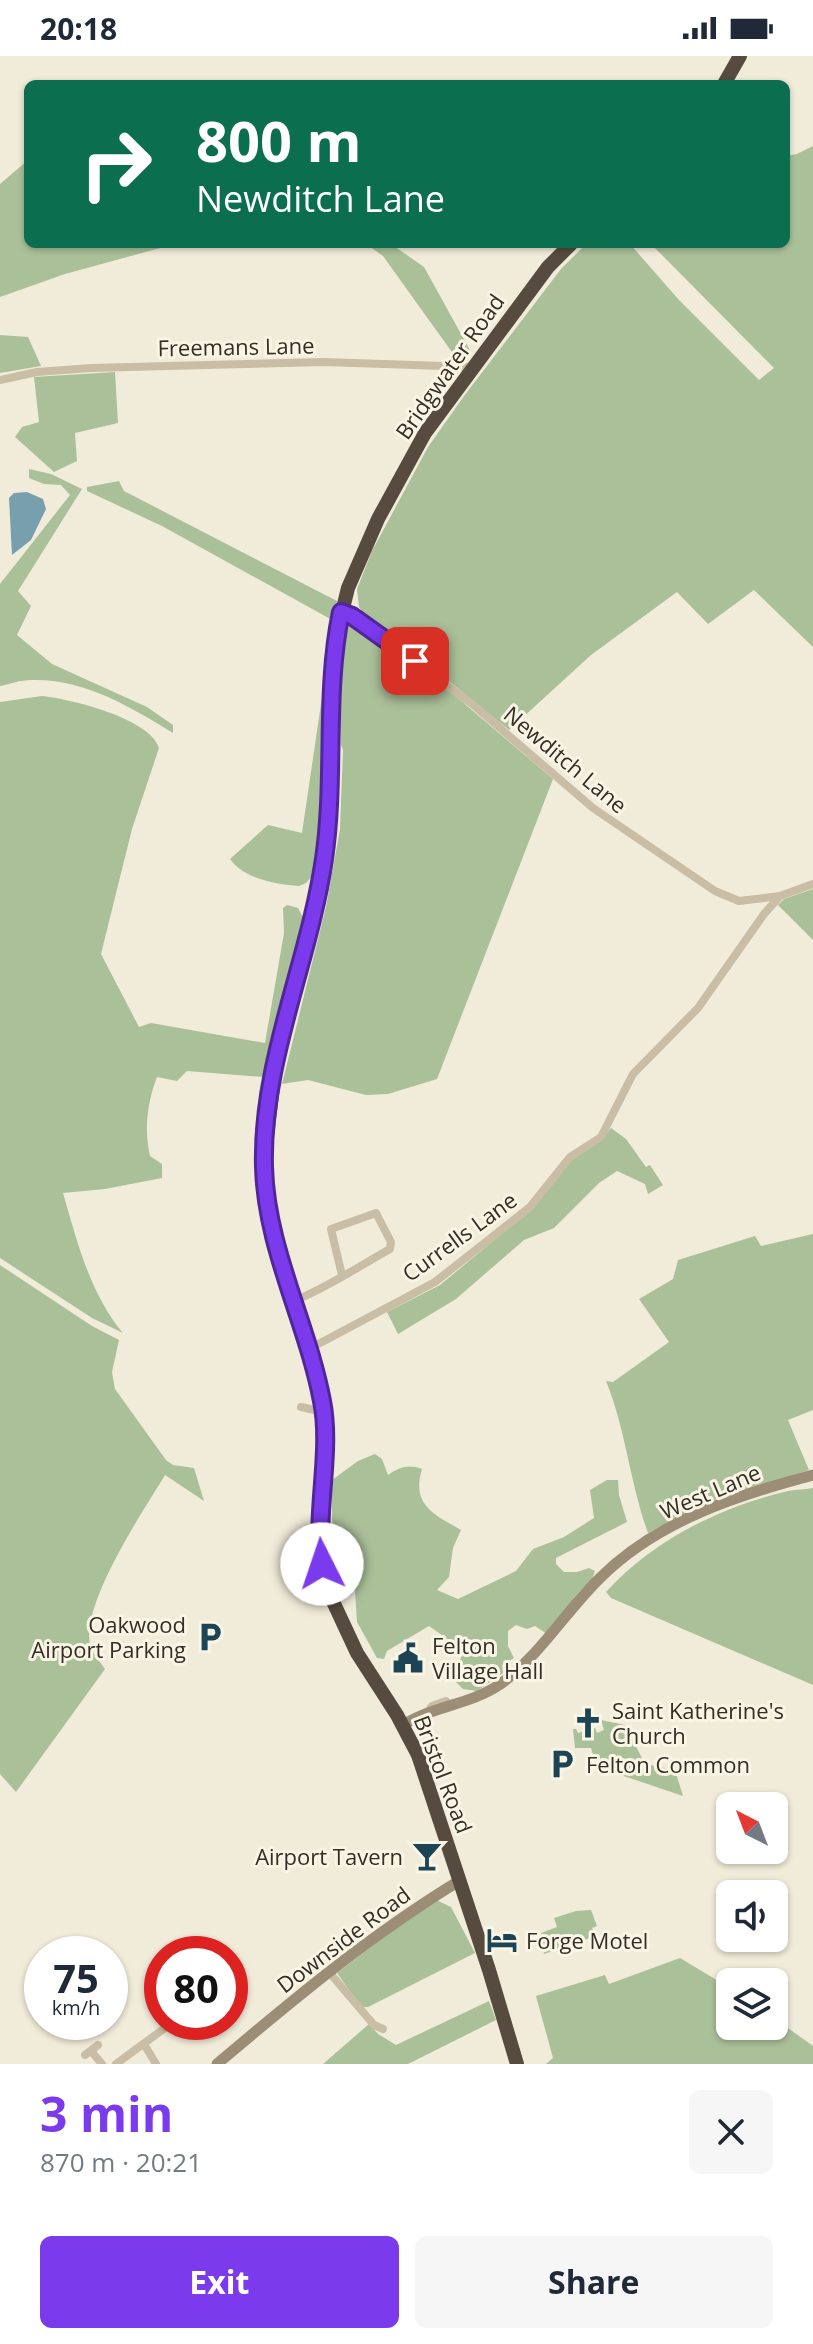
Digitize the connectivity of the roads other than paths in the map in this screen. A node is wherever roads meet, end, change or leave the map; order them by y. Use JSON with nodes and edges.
{"nodes":[{"id":1,"x":740,"y":56,"type":"edge"},
{"id":2,"x":726,"y":80,"type":"edge"},
{"id":3,"x":567,"y":248,"type":"edge"},
{"id":4,"x":473,"y":367,"type":"junction"},
{"id":5,"x":0,"y":380,"type":"edge"},
{"id":6,"x":341,"y":612,"type":"junction"},
{"id":7,"x":813,"y":884,"type":"edge"},
{"id":8,"x":780,"y":896,"type":"junction"},
{"id":9,"x":342,"y":1275,"type":"junction"},
{"id":10,"x":293,"y":1301,"type":"junction"},
{"id":11,"x":309,"y":1349,"type":"junction"},
{"id":12,"x":301,"y":1407,"type":"dead end"},
{"id":13,"x":324,"y":1412,"type":"junction"},
{"id":14,"x":813,"y":1475,"type":"edge"},
{"id":15,"x":403,"y":1725,"type":"junction"},
{"id":16,"x":459,"y":1881,"type":"junction"},
{"id":17,"x":328,"y":1971,"type":"junction"},
{"id":18,"x":383,"y":2029,"type":"dead end"},
{"id":19,"x":149,"y":2040,"type":"edge"},
{"id":20,"x":144,"y":2044,"type":"junction"},
{"id":21,"x":91,"y":2050,"type":"dead end"},
{"id":22,"x":102,"y":2064,"type":"edge"},
{"id":23,"x":116,"y":2064,"type":"edge"},
{"id":24,"x":156,"y":2064,"type":"edge"},
{"id":25,"x":217,"y":2064,"type":"edge"},
{"id":26,"x":517,"y":2064,"type":"edge"}],
"edges":[{"from":1,"to":2,"type":"highway"},
{"from":3,"to":4,"type":"highway","name":"Bridgwater Road"},
{"from":4,"to":5,"type":"street","name":"Freemans Lane"},
{"from":4,"to":6,"type":"highway","name":"Bridgwater Road"},
{"from":6,"to":8,"type":"street","name":"Newditch Lane"},
{"from":6,"to":10,"type":"highway","name":"Bristol Road"},
{"from":7,"to":8,"type":"street","name":"Newditch Lane"},
{"from":8,"to":11,"type":"street","name":"Currells Lane"},
{"from":9,"to":9,"type":"street"},
{"from":9,"to":10,"type":"street"},
{"from":10,"to":11,"type":"highway","name":"Bristol Road"},
{"from":11,"to":13,"type":"highway","name":"Bristol Road"},
{"from":12,"to":13,"type":"street"},
{"from":13,"to":15,"type":"highway","name":"Bristol Road"},
{"from":14,"to":15,"type":"street","name":"West Lane"},
{"from":15,"to":16,"type":"highway","name":"Bristol Road"},
{"from":16,"to":17,"type":"street","name":"Downside Road"},
{"from":16,"to":26,"type":"highway","name":"Bristol Road"},
{"from":17,"to":18,"type":"street"},
{"from":17,"to":25,"type":"street","name":"Downside Road"},
{"from":19,"to":20,"type":"street"},
{"from":20,"to":23,"type":"street"},
{"from":20,"to":24,"type":"street"},
{"from":21,"to":22,"type":"street"}]}
